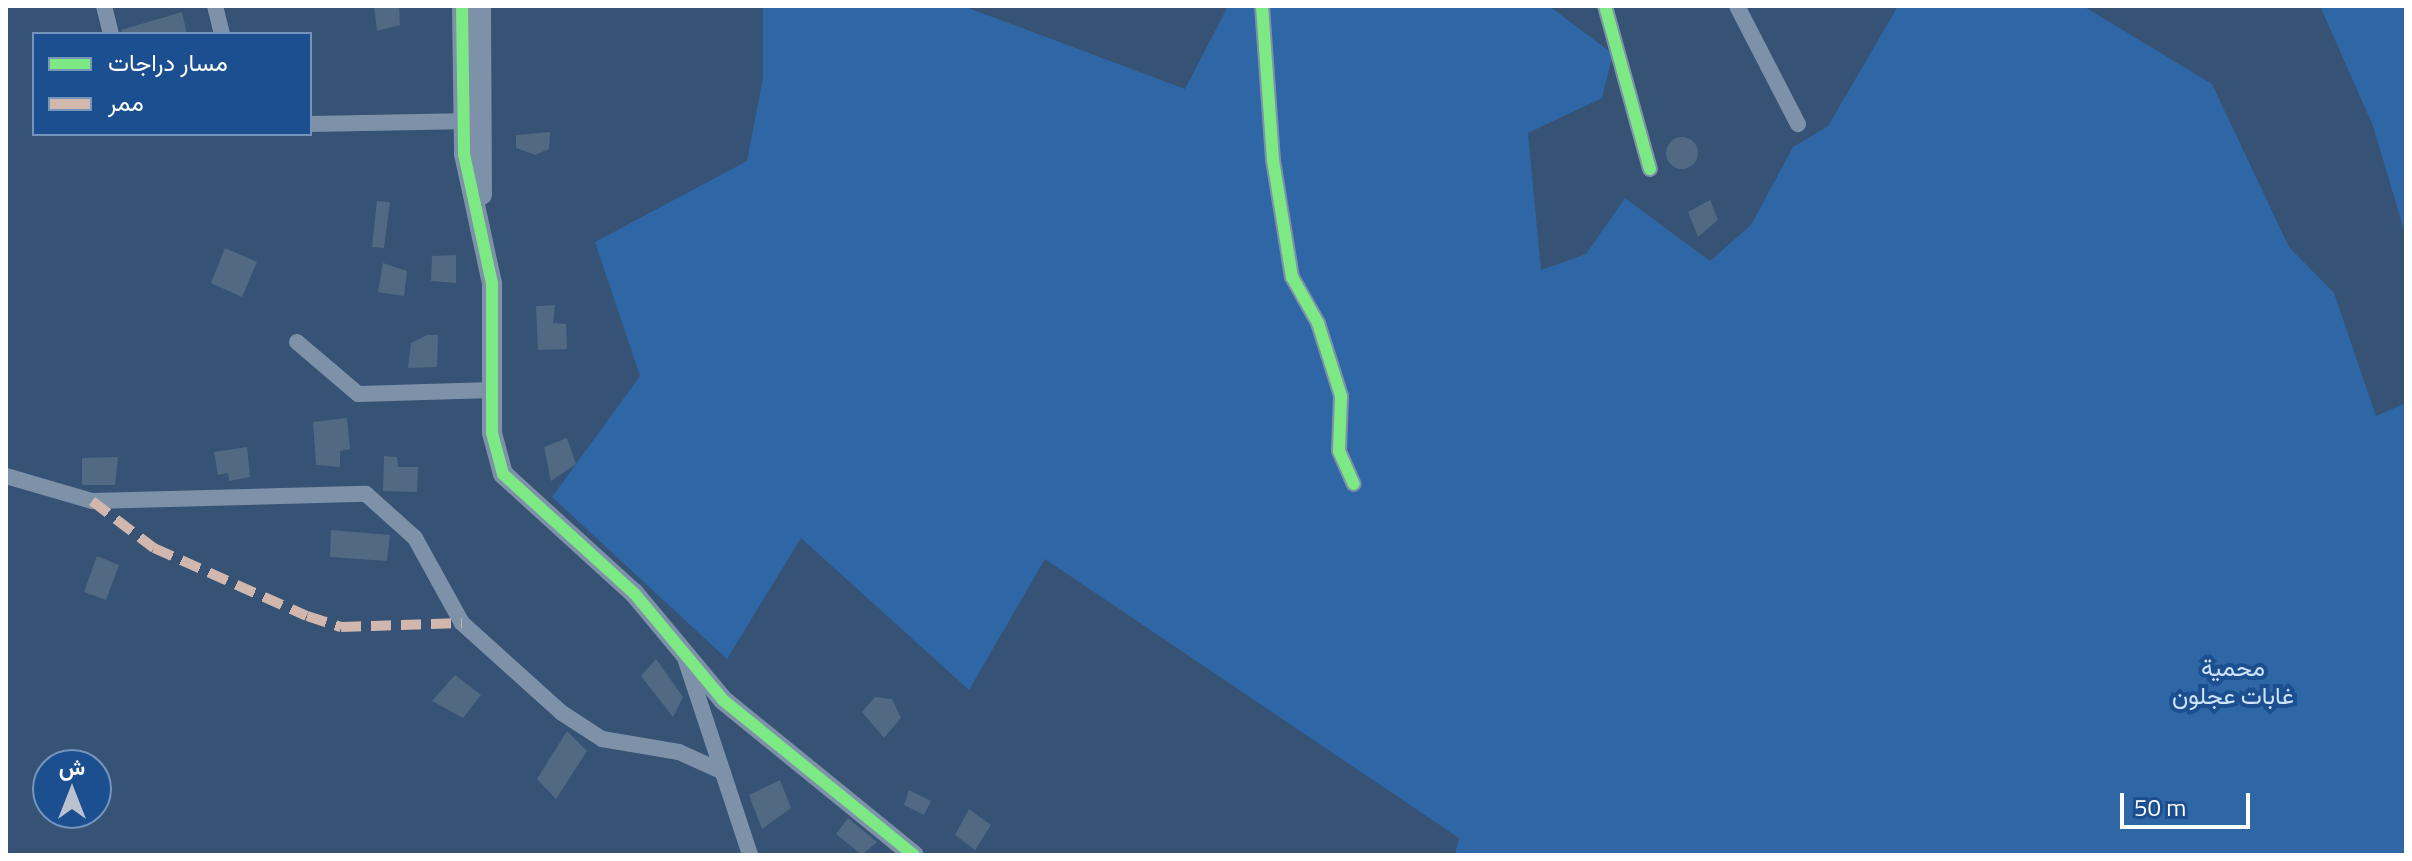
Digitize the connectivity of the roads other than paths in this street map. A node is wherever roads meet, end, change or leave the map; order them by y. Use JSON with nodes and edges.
{"nodes":[{"id":1,"x":104,"y":6,"type":"edge"},
{"id":2,"x":215,"y":6,"type":"edge"},
{"id":3,"x":462,"y":6,"type":"edge"},
{"id":4,"x":481,"y":6,"type":"edge"},
{"id":5,"x":1262,"y":6,"type":"edge"},
{"id":6,"x":1605,"y":6,"type":"edge"},
{"id":7,"x":1737,"y":6,"type":"edge"},
{"id":8,"x":110,"y":32,"type":"edge"},
{"id":9,"x":222,"y":32,"type":"edge"},
{"id":10,"x":471,"y":121,"type":"junction"},
{"id":11,"x":312,"y":124,"type":"edge"},
{"id":12,"x":1798,"y":124,"type":"dead end"},
{"id":13,"x":1650,"y":169,"type":"dead end"},
{"id":14,"x":297,"y":342,"type":"dead end"},
{"id":15,"x":493,"y":390,"type":"junction"},
{"id":16,"x":6,"y":476,"type":"edge"},
{"id":17,"x":1354,"y":484,"type":"dead end"},
{"id":18,"x":686,"y":661,"type":"junction"},
{"id":19,"x":723,"y":772,"type":"junction"},
{"id":20,"x":750,"y":855,"type":"edge"},
{"id":21,"x":914,"y":855,"type":"edge"}],
"edges":[{"from":1,"to":8,"type":"street"},
{"from":2,"to":9,"type":"street"},
{"from":3,"to":10,"type":"street"},
{"from":4,"to":10,"type":"street"},
{"from":5,"to":17,"type":"street"},
{"from":6,"to":13,"type":"street"},
{"from":7,"to":12,"type":"street"},
{"from":10,"to":11,"type":"street"},
{"from":10,"to":15,"type":"street"},
{"from":14,"to":15,"type":"street"},
{"from":15,"to":18,"type":"street"},
{"from":16,"to":19,"type":"street"},
{"from":18,"to":19,"type":"street"},
{"from":18,"to":21,"type":"street"},
{"from":19,"to":20,"type":"street"}]}
